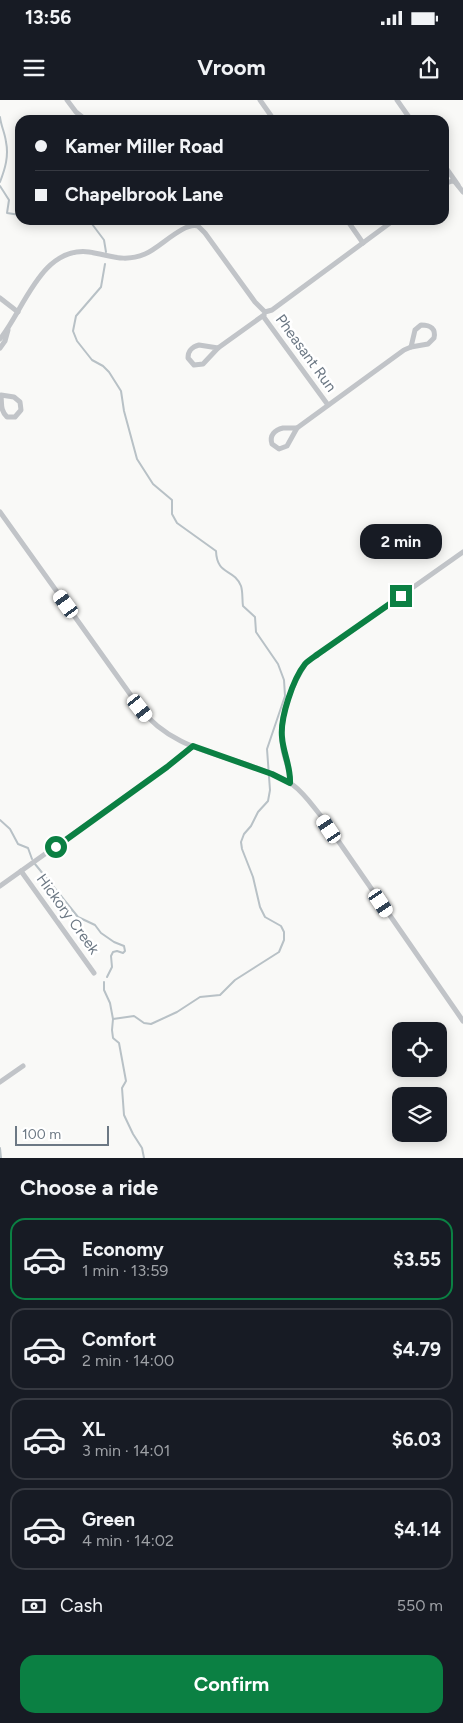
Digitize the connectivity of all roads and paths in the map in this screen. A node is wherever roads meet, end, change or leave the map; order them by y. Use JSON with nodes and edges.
{"nodes":[{"id":1,"x":67,"y":100,"type":"edge"},
{"id":2,"x":260,"y":100,"type":"edge"},
{"id":3,"x":397,"y":100,"type":"edge"},
{"id":4,"x":80,"y":115,"type":"edge"},
{"id":5,"x":270,"y":115,"type":"edge"},
{"id":6,"x":408,"y":115,"type":"edge"},
{"id":7,"x":449,"y":172,"type":"edge"},
{"id":8,"x":449,"y":182,"type":"edge"},
{"id":9,"x":458,"y":185,"type":"junction"},
{"id":10,"x":463,"y":192,"type":"edge"},
{"id":11,"x":185,"y":225,"type":"edge"},
{"id":12,"x":195,"y":225,"type":"edge"},
{"id":13,"x":350,"y":225,"type":"edge"},
{"id":14,"x":387,"y":225,"type":"edge"},
{"id":15,"x":198,"y":226,"type":"joint"},
{"id":16,"x":363,"y":243,"type":"junction"},
{"id":17,"x":0,"y":298,"type":"edge"},
{"id":18,"x":272,"y":310,"type":"junction"},
{"id":19,"x":18,"y":312,"type":"junction"},
{"id":20,"x":263,"y":316,"type":"junction"},
{"id":21,"x":8,"y":330,"type":"junction"},
{"id":22,"x":0,"y":339,"type":"edge"},
{"id":23,"x":411,"y":346,"type":"junction"},
{"id":24,"x":0,"y":348,"type":"edge"},
{"id":25,"x":218,"y":348,"type":"junction"},
{"id":26,"x":0,"y":394,"type":"edge"},
{"id":27,"x":328,"y":405,"type":"junction"},
{"id":28,"x":297,"y":428,"type":"junction"},
{"id":29,"x":0,"y":512,"type":"edge"},
{"id":30,"x":463,"y":552,"type":"edge"},
{"id":31,"x":193,"y":746,"type":"junction"},
{"id":32,"x":290,"y":783,"type":"junction"},
{"id":33,"x":21,"y":871,"type":"junction"},
{"id":34,"x":0,"y":886,"type":"edge"},
{"id":35,"x":94,"y":973,"type":"dead end"},
{"id":36,"x":463,"y":1021,"type":"edge"},
{"id":37,"x":23,"y":1066,"type":"dead end"},
{"id":38,"x":0,"y":1082,"type":"edge"}],
"edges":[{"from":1,"to":4,"type":"street"},
{"from":2,"to":5,"type":"street"},
{"from":3,"to":6,"type":"street"},
{"from":7,"to":9,"type":"street"},
{"from":8,"to":9,"type":"street"},
{"from":9,"to":10,"type":"street"},
{"from":11,"to":19,"type":"street"},
{"from":12,"to":15,"type":"street"},
{"from":13,"to":16,"type":"street"},
{"from":14,"to":16,"type":"street"},
{"from":15,"to":18,"type":"street"},
{"from":16,"to":18,"type":"street"},
{"from":17,"to":19,"type":"street"},
{"from":18,"to":20,"type":"street"},
{"from":19,"to":21,"type":"street"},
{"from":20,"to":25,"type":"street"},
{"from":20,"to":27,"type":"street","name":"Pheasant Run"},
{"from":21,"to":22,"type":"street"},
{"from":21,"to":24,"type":"street"},
{"from":23,"to":23,"type":"street"},
{"from":23,"to":27,"type":"street"},
{"from":25,"to":25,"type":"street"},
{"from":26,"to":26,"type":"street"},
{"from":27,"to":28,"type":"street"},
{"from":28,"to":28,"type":"street"},
{"from":29,"to":31,"type":"street"},
{"from":30,"to":32,"type":"street"},
{"from":31,"to":32,"type":"street"},
{"from":31,"to":33,"type":"street"},
{"from":32,"to":36,"type":"street"},
{"from":33,"to":34,"type":"street"},
{"from":33,"to":35,"type":"street","name":"Hickory Creek"},
{"from":37,"to":38,"type":"street"}]}
